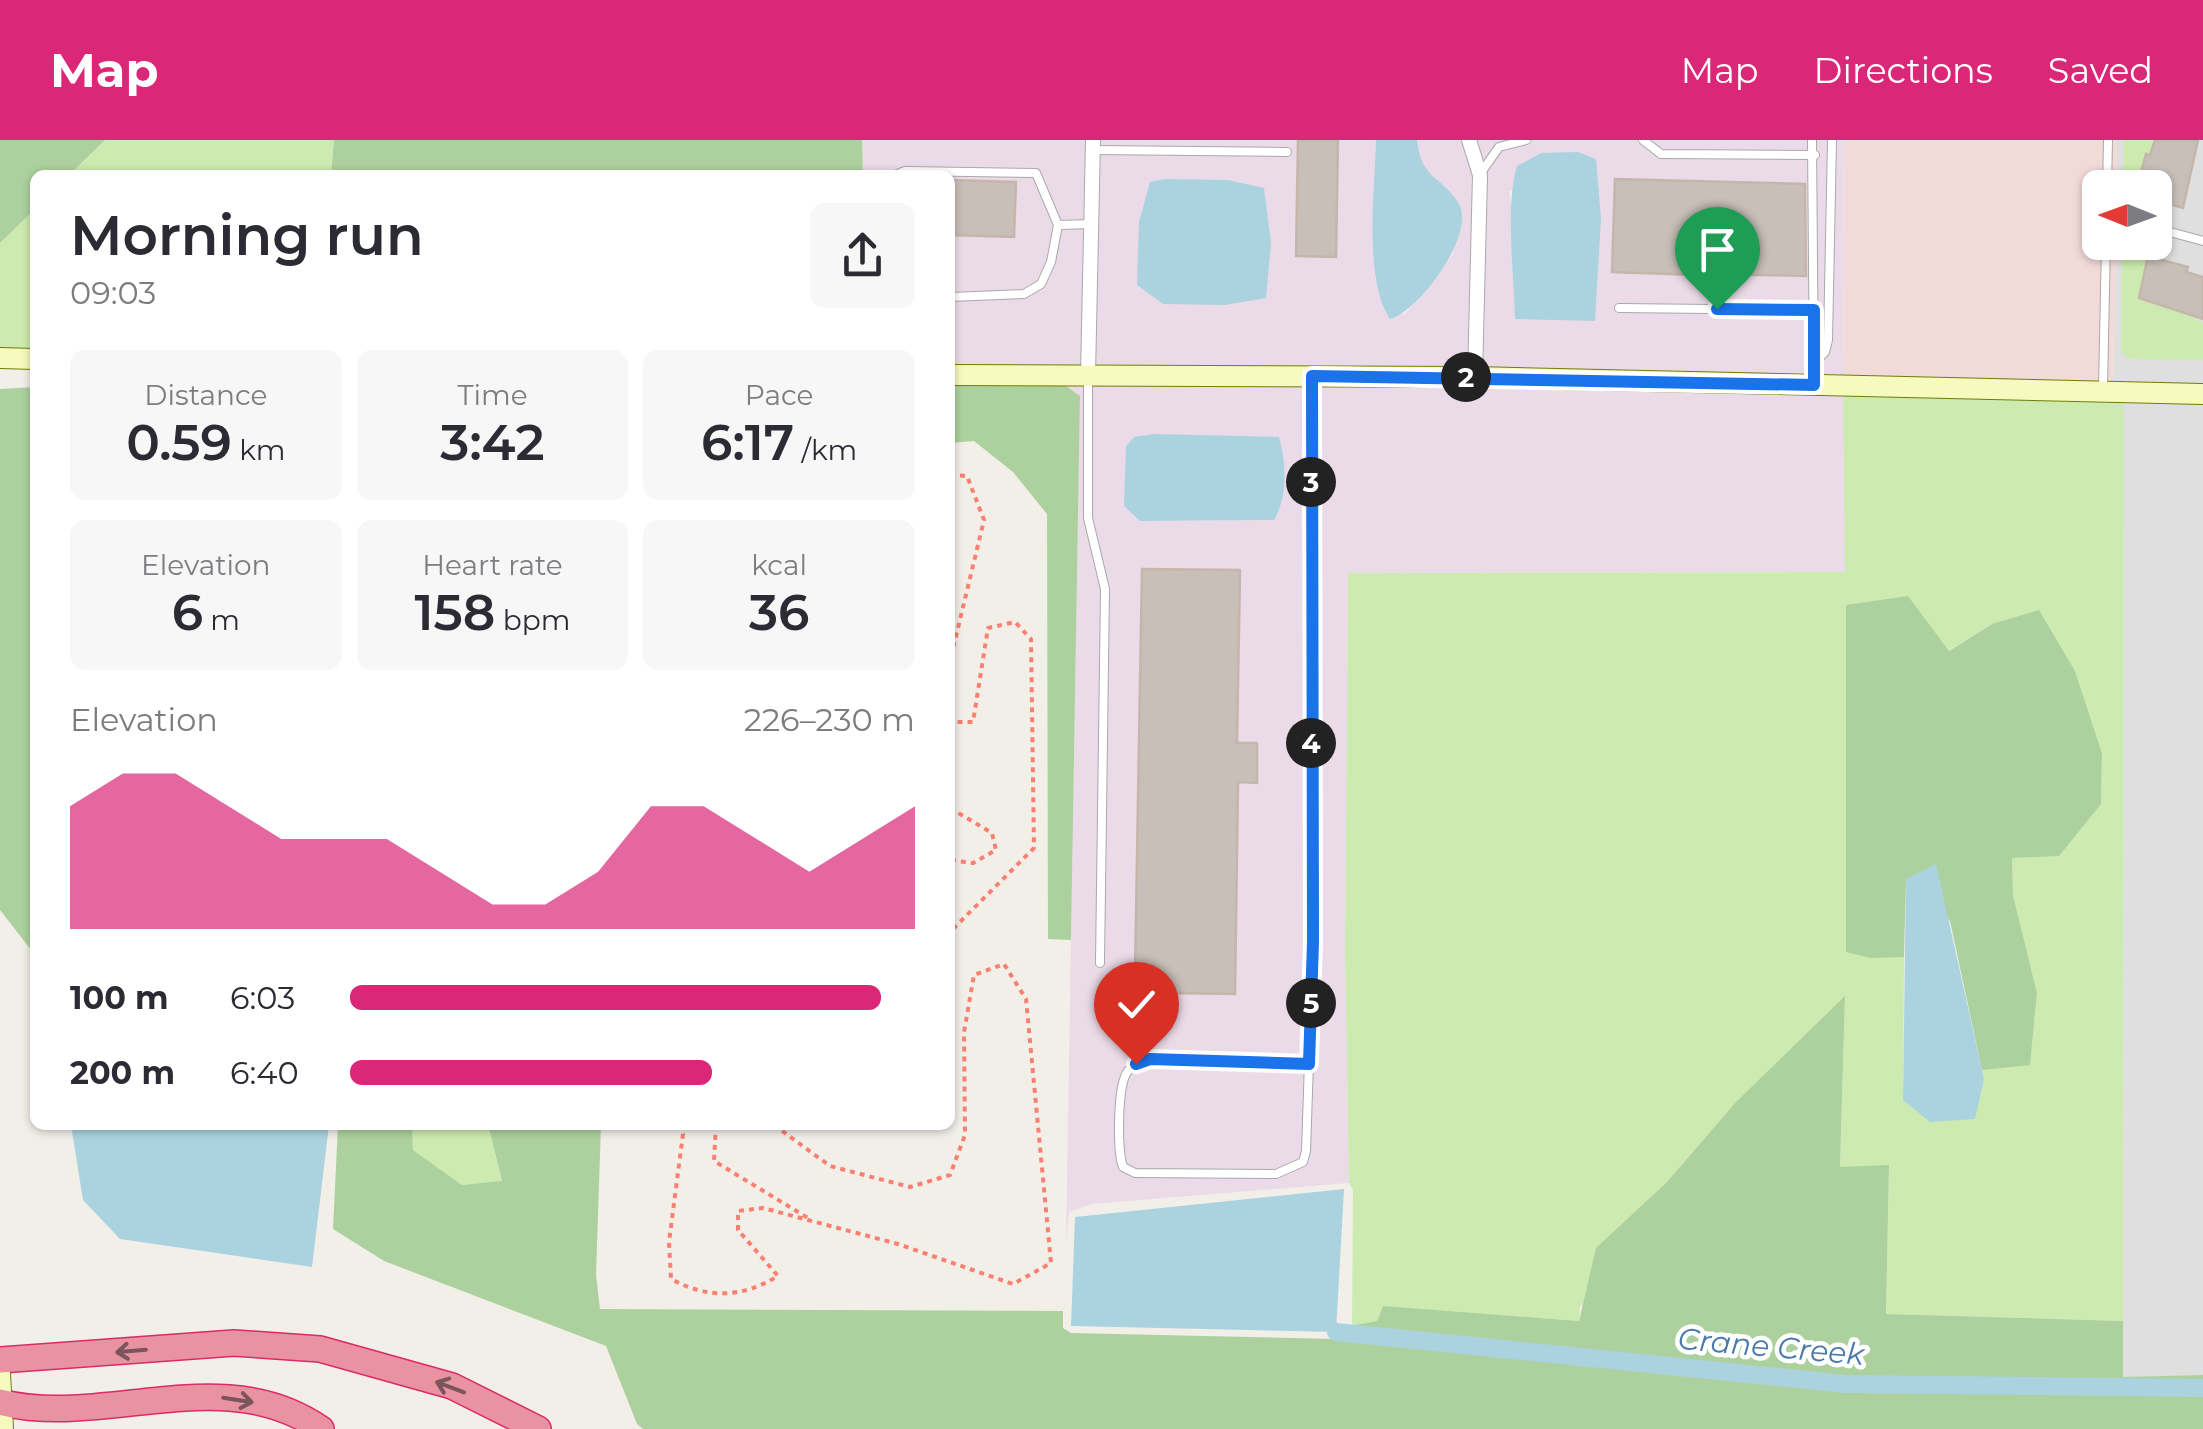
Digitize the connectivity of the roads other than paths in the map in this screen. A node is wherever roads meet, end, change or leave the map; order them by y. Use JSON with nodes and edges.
{"nodes":[{"id":1,"x":1469,"y":140,"type":"edge"},
{"id":2,"x":1526,"y":140,"type":"edge"},
{"id":3,"x":1643,"y":140,"type":"edge"},
{"id":4,"x":1812,"y":140,"type":"edge"},
{"id":5,"x":1832,"y":140,"type":"edge"},
{"id":6,"x":2108,"y":140,"type":"edge"},
{"id":7,"x":1093,"y":145,"type":"edge"},
{"id":8,"x":1287,"y":152,"type":"dead end"},
{"id":9,"x":1814,"y":156,"type":"junction"},
{"id":10,"x":2107,"y":170,"type":"edge"},
{"id":11,"x":955,"y":171,"type":"edge"},
{"id":12,"x":1480,"y":175,"type":"junction"},
{"id":13,"x":1092,"y":224,"type":"junction"},
{"id":14,"x":1058,"y":225,"type":"junction"},
{"id":15,"x":2172,"y":233,"type":"edge"},
{"id":16,"x":2203,"y":241,"type":"edge"},
{"id":17,"x":2106,"y":260,"type":"edge"},
{"id":18,"x":955,"y":296,"type":"edge"},
{"id":19,"x":1619,"y":308,"type":"dead end"},
{"id":20,"x":1814,"y":310,"type":"junction"},
{"id":21,"x":0,"y":358,"type":"edge"},
{"id":22,"x":30,"y":359,"type":"edge"},
{"id":23,"x":1814,"y":363,"type":"junction"},
{"id":24,"x":955,"y":375,"type":"edge"},
{"id":25,"x":1088,"y":375,"type":"junction"},
{"id":26,"x":1312,"y":376,"type":"junction"},
{"id":27,"x":1475,"y":377,"type":"junction"},
{"id":28,"x":1814,"y":385,"type":"junction"},
{"id":29,"x":2103,"y":391,"type":"junction"},
{"id":30,"x":2203,"y":394,"type":"edge"},
{"id":31,"x":1100,"y":963,"type":"dead end"},
{"id":32,"x":1309,"y":1064,"type":"junction"},
{"id":33,"x":0,"y":1360,"type":"edge"},
{"id":34,"x":0,"y":1373,"type":"edge"},
{"id":35,"x":2,"y":1412,"type":"edge"},
{"id":36,"x":322,"y":1429,"type":"edge"},
{"id":37,"x":538,"y":1429,"type":"edge"}],
"edges":[{"from":1,"to":12,"type":"street"},
{"from":2,"to":12,"type":"lane"},
{"from":3,"to":9,"type":"lane"},
{"from":4,"to":9,"type":"lane"},
{"from":5,"to":23,"type":"lane"},
{"from":6,"to":10,"type":"lane"},
{"from":7,"to":8,"type":"lane"},
{"from":7,"to":13,"type":"street"},
{"from":9,"to":20,"type":"lane"},
{"from":11,"to":14,"type":"lane"},
{"from":12,"to":27,"type":"street"},
{"from":13,"to":14,"type":"lane"},
{"from":13,"to":25,"type":"street"},
{"from":14,"to":18,"type":"lane"},
{"from":15,"to":16,"type":"lane"},
{"from":17,"to":29,"type":"lane"},
{"from":19,"to":20,"type":"lane"},
{"from":20,"to":23,"type":"lane"},
{"from":21,"to":22,"type":"main road"},
{"from":23,"to":28,"type":"lane"},
{"from":24,"to":25,"type":"main road"},
{"from":25,"to":26,"type":"main road"},
{"from":25,"to":31,"type":"lane"},
{"from":26,"to":27,"type":"main road"},
{"from":26,"to":32,"type":"lane"},
{"from":27,"to":28,"type":"main road"},
{"from":28,"to":29,"type":"main road"},
{"from":29,"to":30,"type":"main road"},
{"from":32,"to":32,"type":"lane"},
{"from":37,"to":33,"type":"highway","one_way":true},
{"from":34,"to":35,"type":"main road"},
{"from":35,"to":36,"type":"highway","one_way":true}]}
